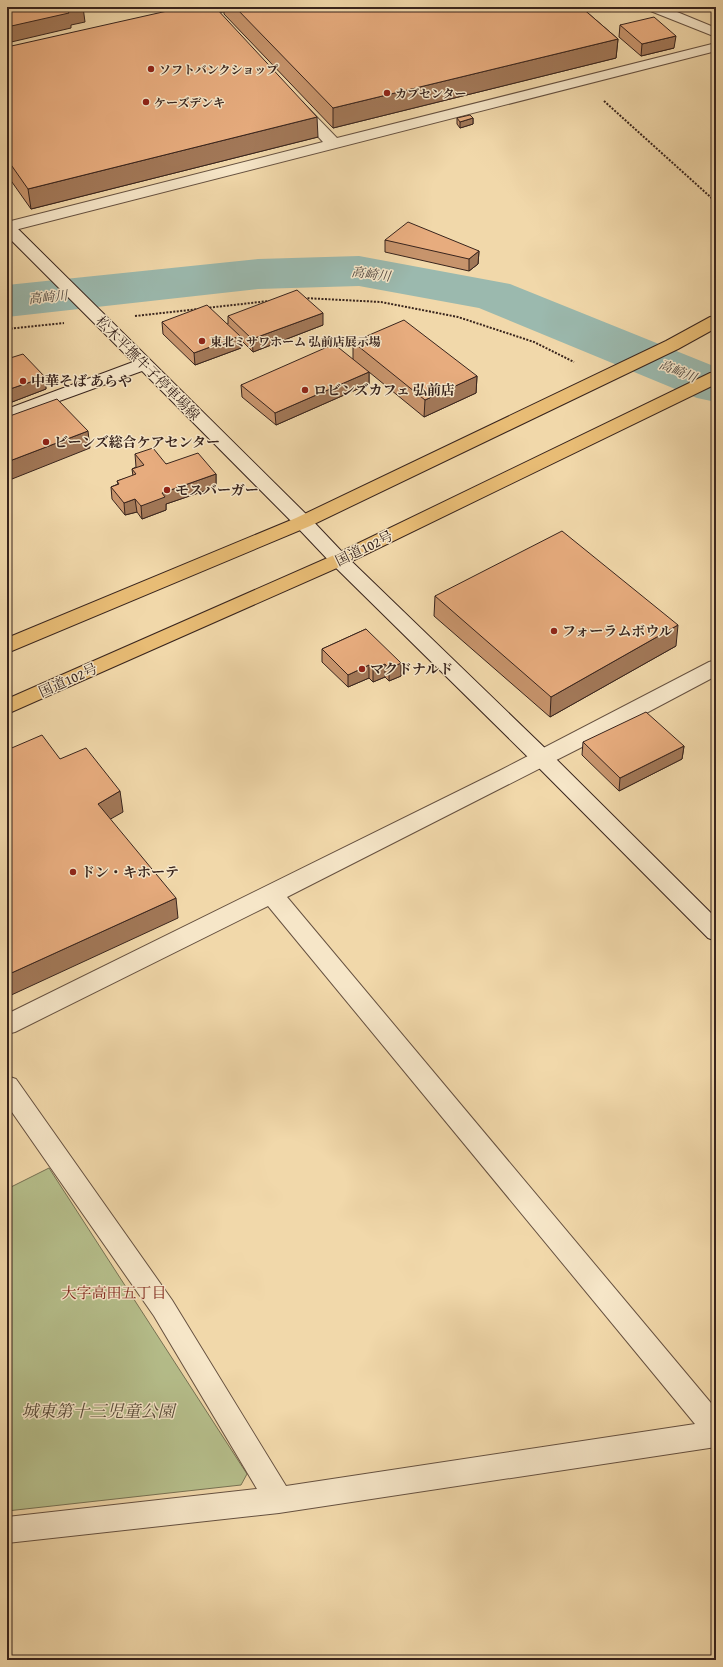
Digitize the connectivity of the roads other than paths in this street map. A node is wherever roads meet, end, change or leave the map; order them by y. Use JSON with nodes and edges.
{"nodes":[{"id":1,"x":225,"y":7,"type":"edge"},
{"id":2,"x":654,"y":7,"type":"edge"},
{"id":3,"x":209,"y":11,"type":"junction"},
{"id":4,"x":170,"y":20,"type":"edge"},
{"id":5,"x":219,"y":22,"type":"edge"},
{"id":6,"x":716,"y":33,"type":"edge"},
{"id":7,"x":716,"y":47,"type":"edge"},
{"id":8,"x":289,"y":97,"type":"edge"},
{"id":9,"x":334,"y":144,"type":"junction"},
{"id":10,"x":7,"y":227,"type":"edge"},
{"id":11,"x":716,"y":321,"type":"edge"},
{"id":12,"x":145,"y":364,"type":"junction"},
{"id":13,"x":716,"y":377,"type":"edge"},
{"id":14,"x":7,"y":415,"type":"edge"},
{"id":15,"x":303,"y":522,"type":"junction"},
{"id":16,"x":339,"y":560,"type":"junction"},
{"id":17,"x":7,"y":646,"type":"edge"},
{"id":18,"x":716,"y":667,"type":"edge"},
{"id":19,"x":7,"y":708,"type":"edge"},
{"id":20,"x":542,"y":758,"type":"junction"},
{"id":21,"x":272,"y":894,"type":"junction"},
{"id":22,"x":716,"y":932,"type":"edge"},
{"id":23,"x":7,"y":1025,"type":"edge"},
{"id":24,"x":7,"y":1086,"type":"edge"},
{"id":25,"x":716,"y":1430,"type":"edge"},
{"id":26,"x":716,"y":1434,"type":"edge"},
{"id":27,"x":279,"y":1500,"type":"junction"},
{"id":28,"x":7,"y":1530,"type":"edge"}],
"edges":[{"from":1,"to":3,"type":"street"},
{"from":2,"to":6,"type":"street"},
{"from":3,"to":4,"type":"street"},
{"from":3,"to":5,"type":"street"},
{"from":7,"to":9,"type":"street"},
{"from":8,"to":9,"type":"street"},
{"from":9,"to":10,"type":"street"},
{"from":10,"to":12,"type":"street","name":"松木平撫牛子停車場線"},
{"from":11,"to":15,"type":"highway"},
{"from":12,"to":14,"type":"street"},
{"from":12,"to":15,"type":"street","name":"松木平撫牛子停車場線"},
{"from":13,"to":16,"type":"highway","name":"国道102号"},
{"from":15,"to":16,"type":"street","name":"松木平撫牛子停車場線"},
{"from":15,"to":17,"type":"highway"},
{"from":16,"to":19,"type":"highway","name":"国道102号"},
{"from":16,"to":20,"type":"street","name":"松木平撫牛子停車場線"},
{"from":18,"to":20,"type":"street"},
{"from":20,"to":21,"type":"street"},
{"from":20,"to":22,"type":"street","name":"松木平撫牛子停車場線"},
{"from":21,"to":23,"type":"street"},
{"from":21,"to":25,"type":"street"},
{"from":24,"to":27,"type":"street"},
{"from":26,"to":27,"type":"street"},
{"from":27,"to":28,"type":"street"}]}
